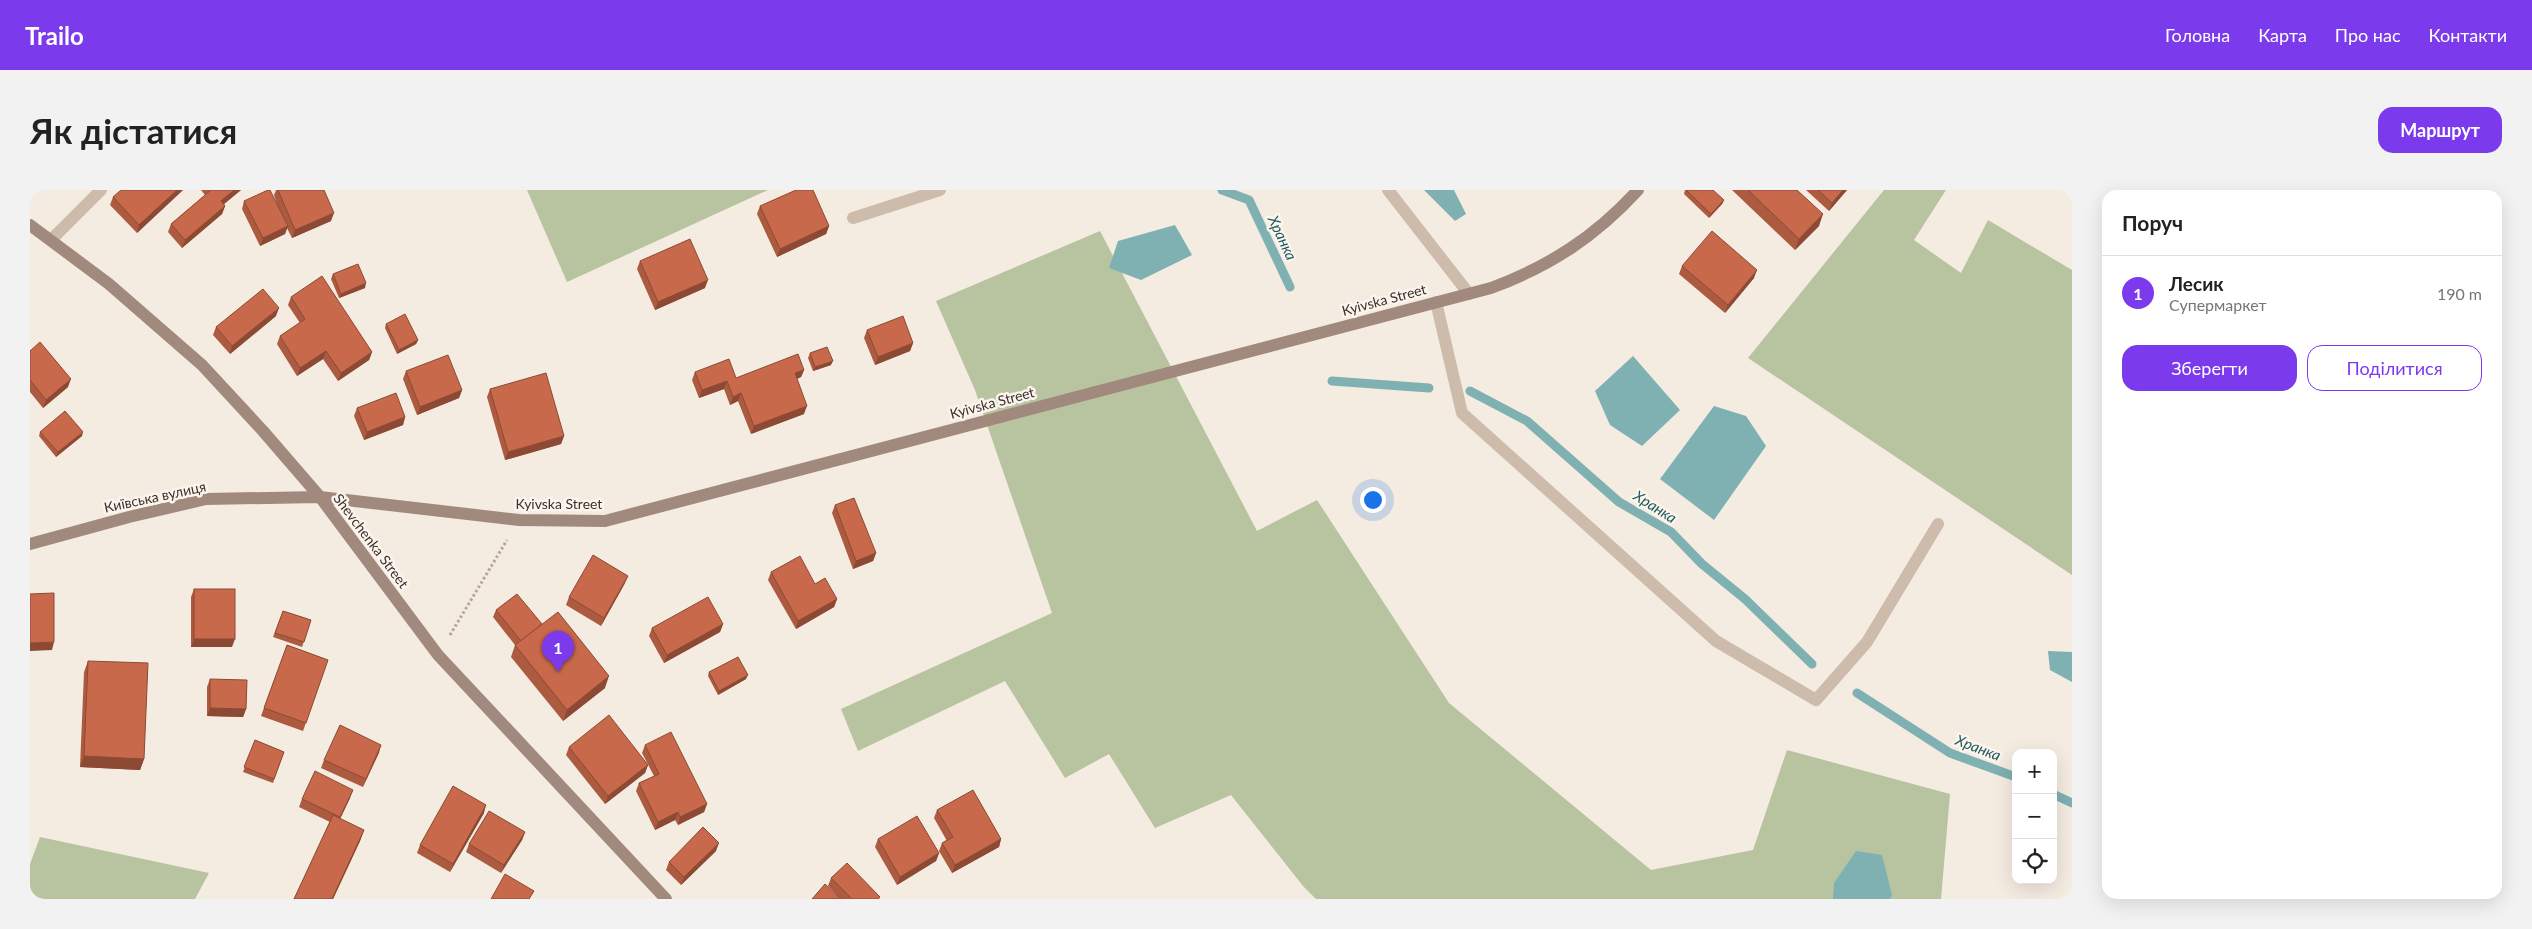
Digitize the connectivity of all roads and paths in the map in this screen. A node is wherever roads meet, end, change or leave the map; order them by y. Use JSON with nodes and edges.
{"nodes":[{"id":1,"x":101,"y":190,"type":"edge"},
{"id":2,"x":940,"y":190,"type":"edge"},
{"id":3,"x":1388,"y":190,"type":"edge"},
{"id":4,"x":1638,"y":190,"type":"edge"},
{"id":5,"x":853,"y":218,"type":"dead end"},
{"id":6,"x":30,"y":224,"type":"edge"},
{"id":7,"x":51,"y":240,"type":"junction"},
{"id":8,"x":1469,"y":294,"type":"junction"},
{"id":9,"x":1436,"y":302,"type":"junction"},
{"id":10,"x":320,"y":497,"type":"junction"},
{"id":11,"x":519,"y":520,"type":"junction"},
{"id":12,"x":1938,"y":524,"type":"dead end"},
{"id":13,"x":30,"y":544,"type":"edge"},
{"id":14,"x":438,"y":655,"type":"junction"},
{"id":15,"x":666,"y":899,"type":"edge"}],
"edges":[{"from":1,"to":7,"type":"street"},
{"from":2,"to":5,"type":"street"},
{"from":3,"to":8,"type":"street"},
{"from":4,"to":8,"type":"street","name":"Kyivska Street"},
{"from":6,"to":7,"type":"street","name":"Shevchenka Street"},
{"from":7,"to":10,"type":"street","name":"Shevchenka Street"},
{"from":8,"to":9,"type":"street","name":"Kyivska Street"},
{"from":9,"to":11,"type":"street","name":"Kyivska Street"},
{"from":9,"to":12,"type":"street"},
{"from":10,"to":11,"type":"street","name":"Kyivska Street"},
{"from":10,"to":13,"type":"street","name":"Київська вулиця"},
{"from":10,"to":14,"type":"street","name":"Shevchenka Street"},
{"from":11,"to":14,"type":"path"},
{"from":14,"to":15,"type":"street","name":"Shevchenka Street"}]}
